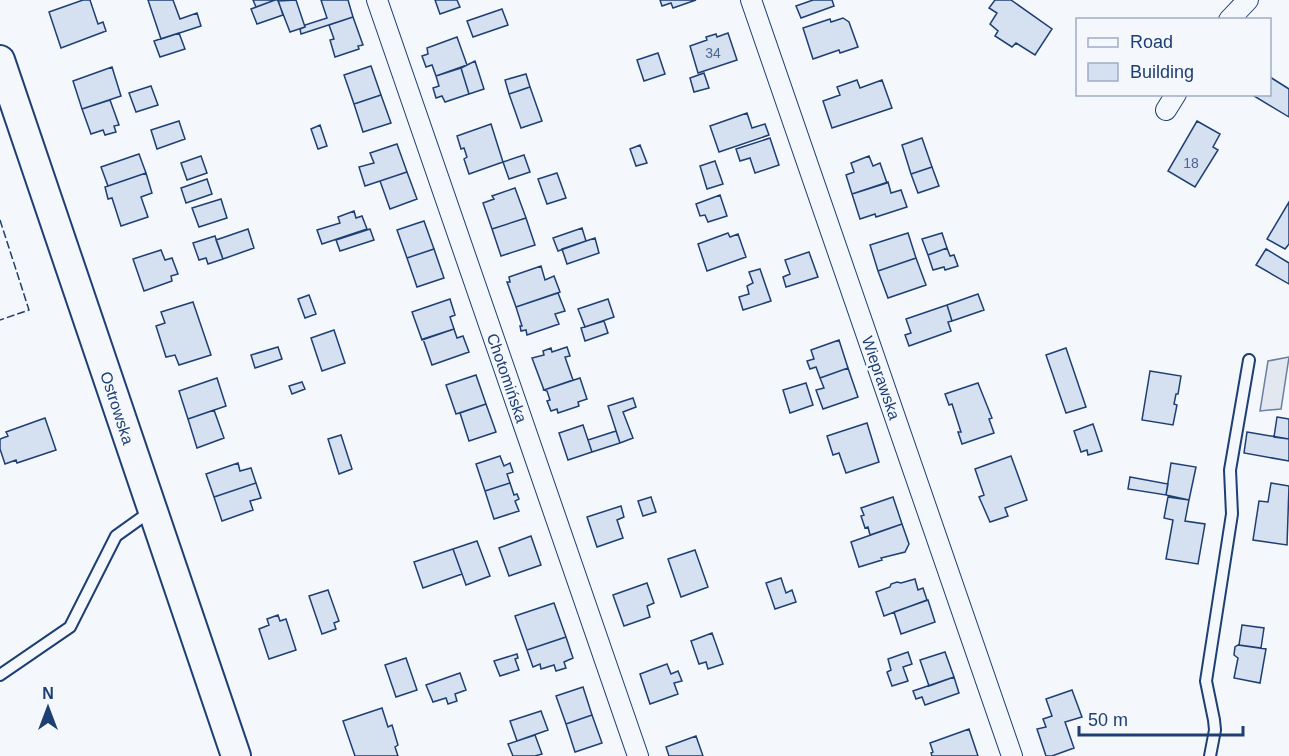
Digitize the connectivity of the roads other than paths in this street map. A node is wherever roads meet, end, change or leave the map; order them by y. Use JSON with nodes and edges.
{"nodes":[{"id":1,"x":377,"y":0,"type":"edge"},
{"id":2,"x":751,"y":0,"type":"edge"},
{"id":3,"x":1248,"y":0,"type":"edge"},
{"id":4,"x":1231,"y":18,"type":"edge"},
{"id":5,"x":0,"y":60,"type":"edge"},
{"id":6,"x":1249,"y":360,"type":"dead end"},
{"id":7,"x":152,"y":511,"type":"junction"},
{"id":8,"x":0,"y":675,"type":"edge"},
{"id":9,"x":236,"y":756,"type":"edge"},
{"id":10,"x":638,"y":756,"type":"edge"},
{"id":11,"x":1012,"y":756,"type":"edge"},
{"id":12,"x":1210,"y":756,"type":"edge"}],
"edges":[{"from":1,"to":10,"type":"street","name":"Chotomińska"},
{"from":2,"to":11,"type":"street","name":"Wieprawska"},
{"from":3,"to":4,"type":"street"},
{"from":5,"to":7,"type":"street","name":"Ostrowska"},
{"from":6,"to":12,"type":"lane"},
{"from":7,"to":8,"type":"lane"},
{"from":7,"to":9,"type":"street","name":"Ostrowska"}]}
